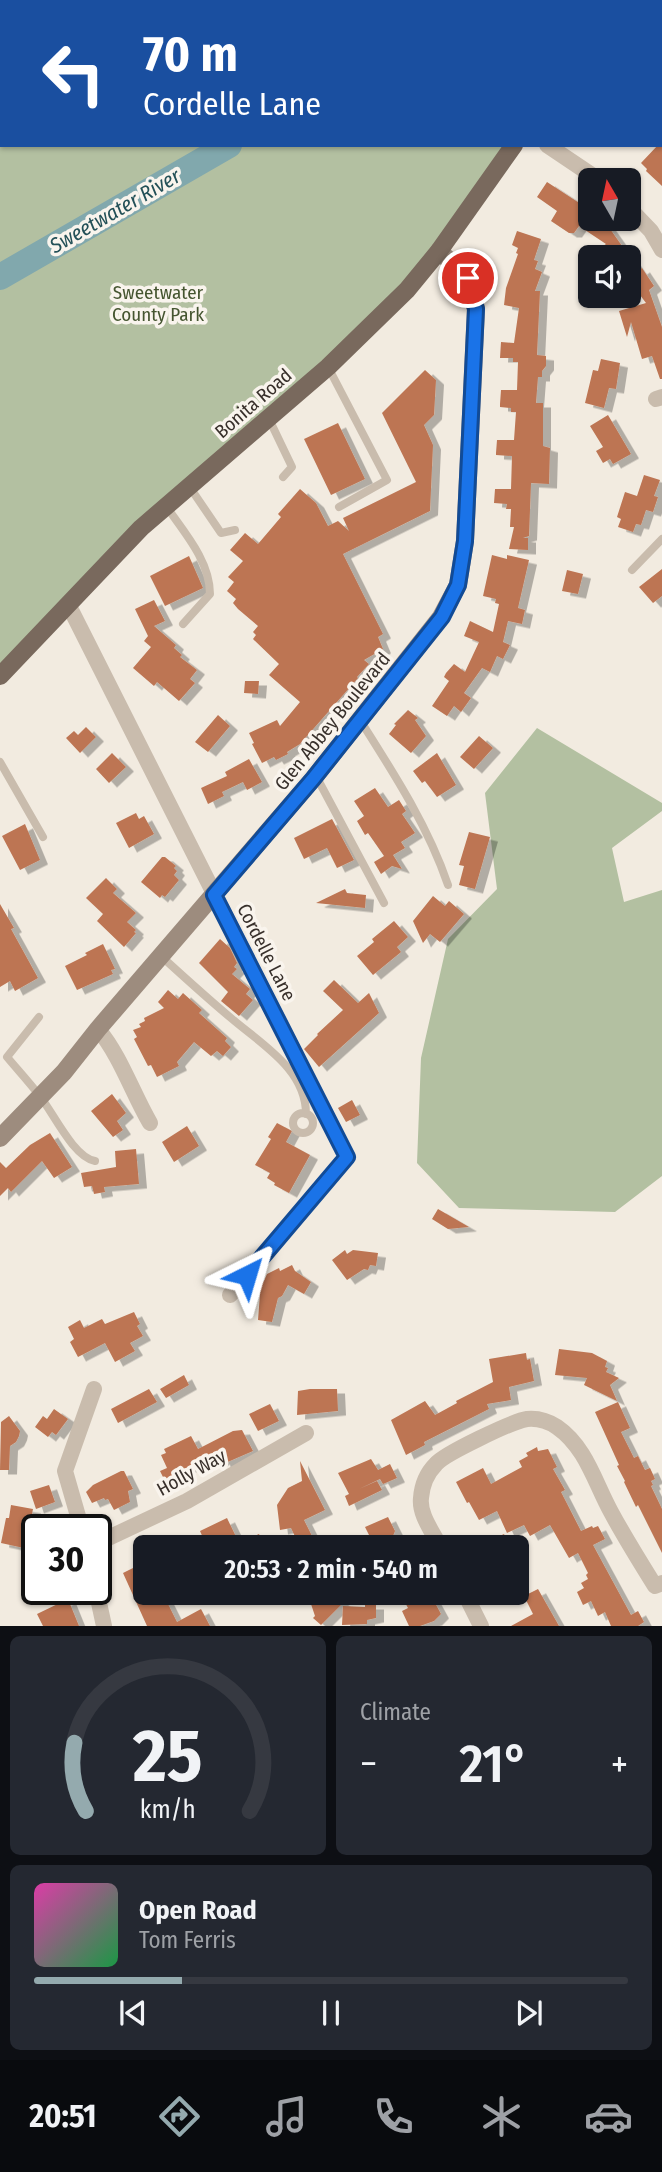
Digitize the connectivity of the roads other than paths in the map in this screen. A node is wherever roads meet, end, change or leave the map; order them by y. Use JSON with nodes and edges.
{"nodes":[{"id":1,"x":513,"y":147,"type":"edge"},
{"id":2,"x":550,"y":147,"type":"edge"},
{"id":3,"x":581,"y":168,"type":"edge"},
{"id":4,"x":641,"y":220,"type":"edge"},
{"id":5,"x":662,"y":250,"type":"edge"},
{"id":6,"x":439,"y":251,"type":"junction"},
{"id":7,"x":328,"y":367,"type":"junction"},
{"id":8,"x":268,"y":418,"type":"junction"},
{"id":9,"x":283,"y":477,"type":"dead end"},
{"id":10,"x":189,"y":486,"type":"junction"},
{"id":11,"x":166,"y":506,"type":"junction"},
{"id":12,"x":339,"y":507,"type":"dead end"},
{"id":13,"x":235,"y":530,"type":"dead end"},
{"id":14,"x":662,"y":538,"type":"edge"},
{"id":15,"x":632,"y":570,"type":"dead end"},
{"id":16,"x":68,"y":604,"type":"junction"},
{"id":17,"x":183,"y":624,"type":"dead end"},
{"id":18,"x":0,"y":676,"type":"edge"},
{"id":19,"x":360,"y":720,"type":"junction"},
{"id":20,"x":0,"y":762,"type":"edge"},
{"id":21,"x":316,"y":776,"type":"junction"},
{"id":22,"x":43,"y":837,"type":"dead end"},
{"id":23,"x":448,"y":885,"type":"dead end"},
{"id":24,"x":214,"y":895,"type":"junction"},
{"id":25,"x":384,"y":903,"type":"dead end"},
{"id":26,"x":161,"y":956,"type":"junction"},
{"id":27,"x":39,"y":1017,"type":"dead end"},
{"id":28,"x":98,"y":1029,"type":"junction"},
{"id":29,"x":0,"y":1049,"type":"edge"},
{"id":30,"x":7,"y":1057,"type":"junction"},
{"id":31,"x":41,"y":1096,"type":"junction"},
{"id":32,"x":306,"y":1114,"type":"dead end"},
{"id":33,"x":150,"y":1123,"type":"dead end"},
{"id":34,"x":2,"y":1130,"type":"edge"},
{"id":35,"x":95,"y":1161,"type":"dead end"},
{"id":36,"x":230,"y":1295,"type":"dead end"},
{"id":37,"x":94,"y":1390,"type":"dead end"},
{"id":38,"x":306,"y":1433,"type":"dead end"},
{"id":39,"x":77,"y":1514,"type":"edge"},
{"id":40,"x":434,"y":1535,"type":"edge"},
{"id":41,"x":112,"y":1536,"type":"edge"},
{"id":42,"x":662,"y":1583,"type":"edge"},
{"id":43,"x":99,"y":1605,"type":"edge"},
{"id":44,"x":470,"y":1605,"type":"edge"},
{"id":45,"x":104,"y":1626,"type":"edge"},
{"id":46,"x":481,"y":1626,"type":"edge"}],
"edges":[{"from":1,"to":6,"type":"main road","name":"Bonita Road"},
{"from":2,"to":3,"type":"street"},
{"from":4,"to":5,"type":"street"},
{"from":6,"to":7,"type":"main road","name":"Bonita Road"},
{"from":6,"to":19,"type":"street","name":"Glen Abbey Boulevard"},
{"from":7,"to":8,"type":"main road","name":"Bonita Road"},
{"from":7,"to":12,"type":"lane"},
{"from":8,"to":9,"type":"lane"},
{"from":8,"to":10,"type":"main road","name":"Bonita Road"},
{"from":10,"to":11,"type":"main road","name":"Bonita Road"},
{"from":10,"to":13,"type":"lane"},
{"from":11,"to":16,"type":"main road","name":"Bonita Road"},
{"from":11,"to":17,"type":"lane"},
{"from":14,"to":15,"type":"lane"},
{"from":16,"to":18,"type":"main road","name":"Bonita Road"},
{"from":16,"to":24,"type":"street","name":"Cordelle Lane"},
{"from":19,"to":21,"type":"street","name":"Glen Abbey Boulevard"},
{"from":19,"to":23,"type":"lane"},
{"from":20,"to":22,"type":"lane"},
{"from":21,"to":24,"type":"street","name":"Glen Abbey Boulevard"},
{"from":21,"to":25,"type":"lane"},
{"from":24,"to":26,"type":"street","name":"Glen Abbey Boulevard"},
{"from":24,"to":36,"type":"street","name":"Cordelle Lane"},
{"from":26,"to":28,"type":"street","name":"Glen Abbey Boulevard"},
{"from":26,"to":32,"type":"lane"},
{"from":27,"to":30,"type":"lane"},
{"from":28,"to":31,"type":"street","name":"Glen Abbey Boulevard"},
{"from":28,"to":33,"type":"street"},
{"from":29,"to":30,"type":"lane"},
{"from":30,"to":31,"type":"lane"},
{"from":31,"to":34,"type":"street","name":"Glen Abbey Boulevard"},
{"from":31,"to":35,"type":"lane"},
{"from":37,"to":39,"type":"street"},
{"from":38,"to":41,"type":"street","name":"Holly Way"},
{"from":40,"to":42,"type":"street"},
{"from":43,"to":45,"type":"street"},
{"from":44,"to":46,"type":"street"}]}
